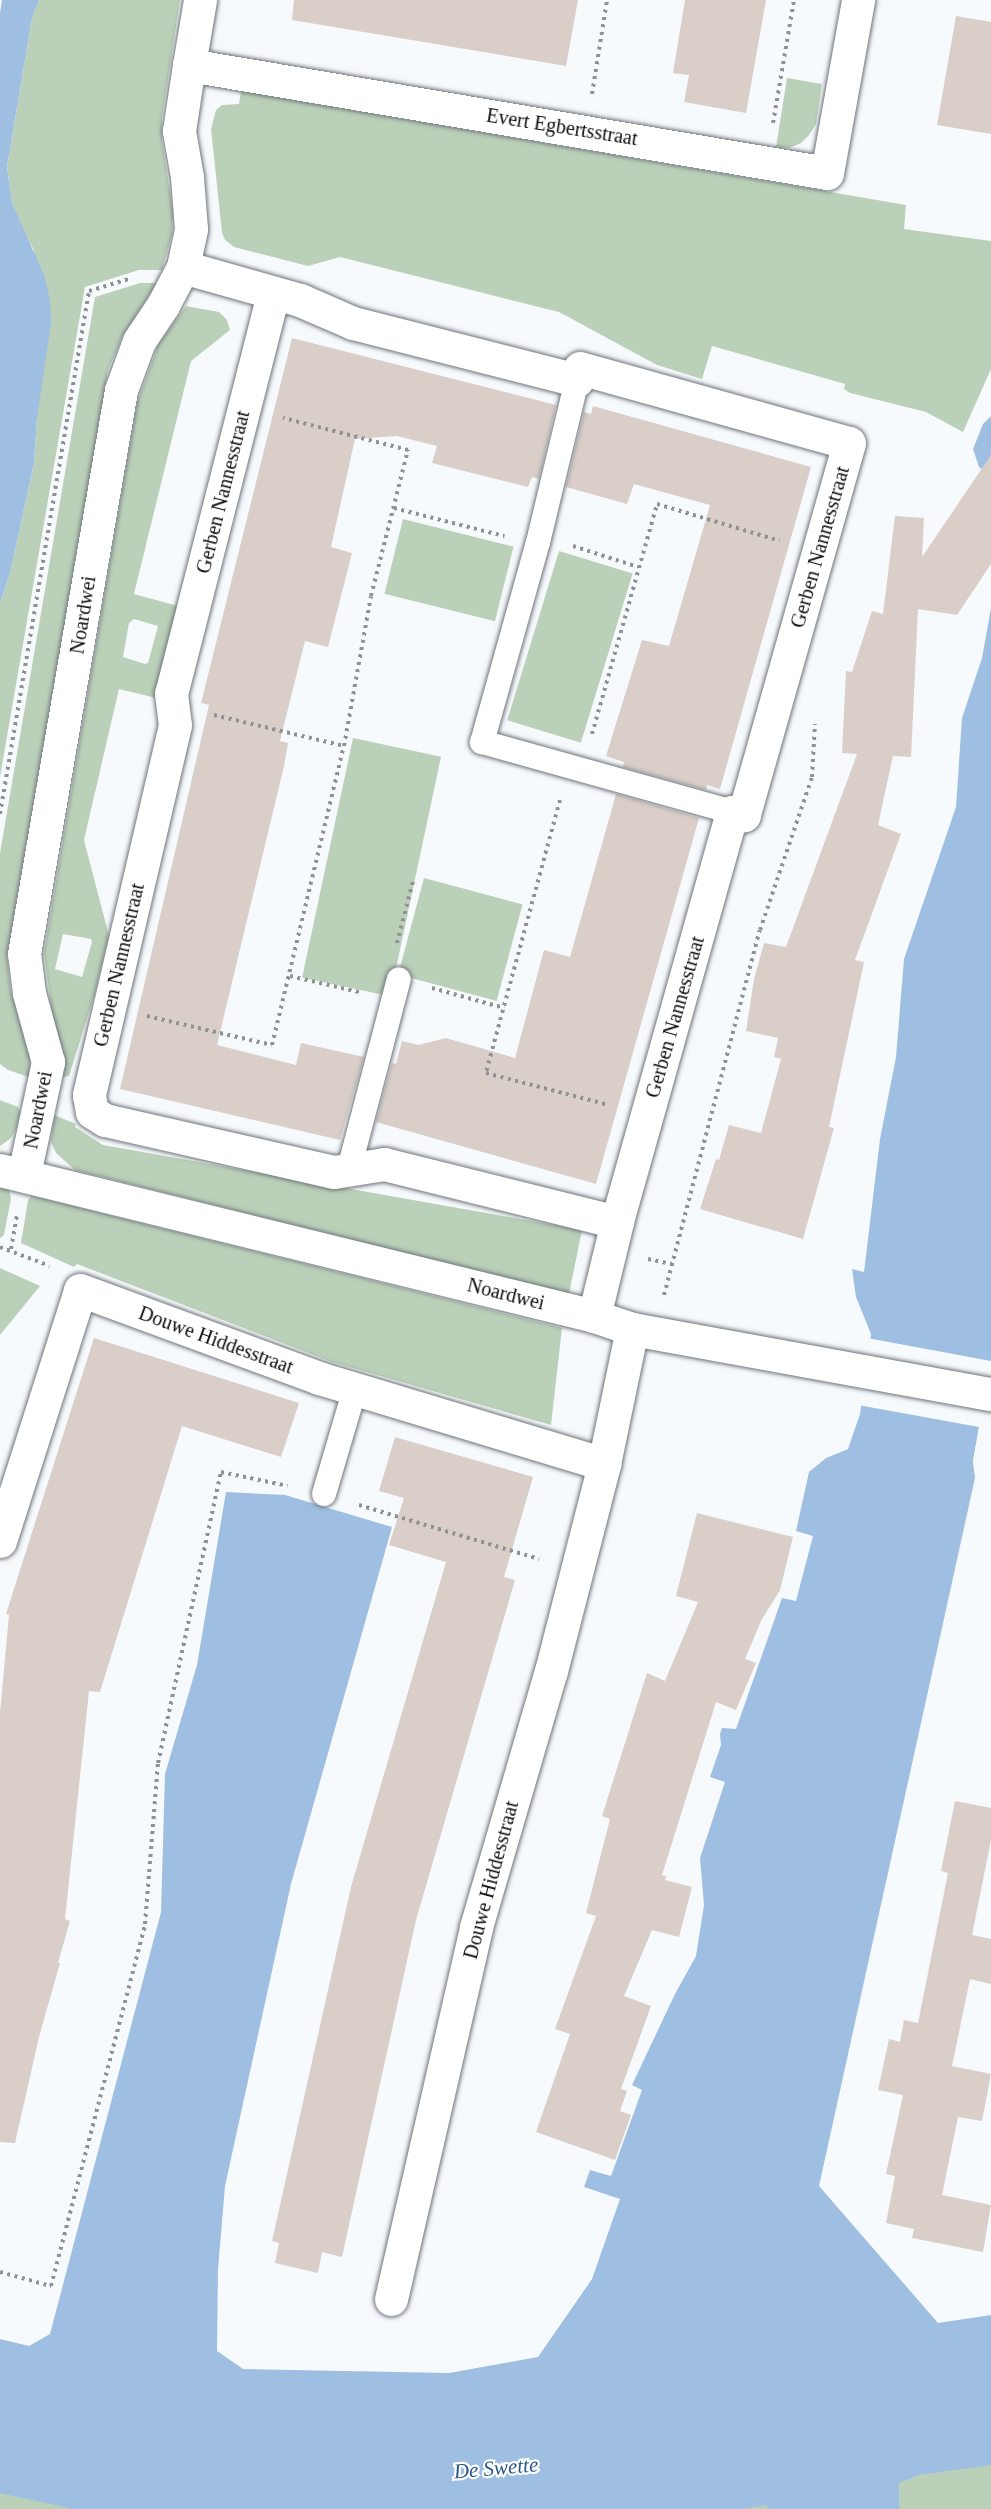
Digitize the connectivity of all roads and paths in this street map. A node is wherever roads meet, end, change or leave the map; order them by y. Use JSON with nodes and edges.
{"nodes":[{"id":1,"x":200,"y":0,"type":"edge"},
{"id":2,"x":608,"y":0,"type":"edge"},
{"id":3,"x":794,"y":0,"type":"edge"},
{"id":4,"x":858,"y":0,"type":"edge"},
{"id":5,"x":189,"y":66,"type":"junction"},
{"id":6,"x":580,"y":93,"type":"dead end"},
{"id":7,"x":591,"y":94,"type":"junction"},
{"id":8,"x":603,"y":96,"type":"dead end"},
{"id":9,"x":762,"y":122,"type":"dead end"},
{"id":10,"x":586,"y":131,"type":"junction"},
{"id":11,"x":183,"y":267,"type":"junction"},
{"id":12,"x":273,"y":294,"type":"junction"},
{"id":13,"x":577,"y":380,"type":"junction"},
{"id":14,"x":244,"y":408,"type":"junction"},
{"id":15,"x":173,"y":706,"type":"junction"},
{"id":16,"x":815,"y":717,"type":"dead end"},
{"id":17,"x":344,"y":746,"type":"junction"},
{"id":18,"x":732,"y":812,"type":"junction"},
{"id":19,"x":290,"y":976,"type":"junction"},
{"id":20,"x":397,"y":990,"type":"joint"},
{"id":21,"x":110,"y":1007,"type":"junction"},
{"id":22,"x":349,"y":1169,"type":"junction"},
{"id":23,"x":12,"y":1172,"type":"edge"},
{"id":24,"x":617,"y":1222,"type":"junction"},
{"id":25,"x":0,"y":1247,"type":"edge"},
{"id":26,"x":11,"y":1249,"type":"dead end"},
{"id":27,"x":594,"y":1316,"type":"junction"},
{"id":28,"x":644,"y":1331,"type":"junction"},
{"id":29,"x":355,"y":1389,"type":"junction"},
{"id":30,"x":991,"y":1394,"type":"edge"},
{"id":31,"x":604,"y":1464,"type":"junction"},
{"id":32,"x":324,"y":1494,"type":"junction"},
{"id":33,"x":0,"y":1541,"type":"edge"},
{"id":34,"x":577,"y":1571,"type":"junction"},
{"id":35,"x":0,"y":2272,"type":"edge"},
{"id":36,"x":391,"y":2299,"type":"dead end"}],
"edges":[{"from":1,"to":5,"type":"street"},
{"from":2,"to":7,"type":"path"},
{"from":3,"to":9,"type":"path"},
{"from":4,"to":10,"type":"street","name":"Evert Egbertsstraat"},
{"from":5,"to":10,"type":"street","name":"Evert Egbertsstraat"},
{"from":5,"to":11,"type":"street","name":"Noardwei"},
{"from":6,"to":7,"type":"path"},
{"from":7,"to":8,"type":"path"},
{"from":7,"to":10,"type":"path"},
{"from":11,"to":12,"type":"street"},
{"from":11,"to":23,"type":"street","name":"Noardwei"},
{"from":12,"to":13,"type":"street"},
{"from":12,"to":14,"type":"street","name":"Gerben Nannesstraat"},
{"from":13,"to":18,"type":"lane"},
{"from":13,"to":18,"type":"street","name":"Gerben Nannesstraat"},
{"from":14,"to":15,"type":"street","name":"Gerben Nannesstraat"},
{"from":14,"to":17,"type":"path"},
{"from":15,"to":17,"type":"path"},
{"from":15,"to":21,"type":"street","name":"Gerben Nannesstraat"},
{"from":16,"to":28,"type":"path"},
{"from":17,"to":19,"type":"path"},
{"from":18,"to":24,"type":"street","name":"Gerben Nannesstraat"},
{"from":19,"to":20,"type":"path"},
{"from":19,"to":21,"type":"path"},
{"from":20,"to":22,"type":"lane"},
{"from":21,"to":22,"type":"street","name":"Gerben Nannesstraat"},
{"from":22,"to":24,"type":"street","name":"Gerben Nannesstraat"},
{"from":23,"to":27,"type":"street","name":"Noardwei"},
{"from":24,"to":27,"type":"street","name":"Gerben Nannesstraat"},
{"from":25,"to":26,"type":"path"},
{"from":27,"to":28,"type":"street","name":"Noardwei"},
{"from":28,"to":30,"type":"street","name":"Noardwei"},
{"from":28,"to":31,"type":"street","name":"Douwe Hiddesstraat"},
{"from":29,"to":31,"type":"street","name":"Douwe Hiddesstraat"},
{"from":29,"to":32,"type":"lane"},
{"from":29,"to":33,"type":"street","name":"Douwe Hiddesstraat"},
{"from":31,"to":34,"type":"street","name":"Douwe Hiddesstraat"},
{"from":32,"to":34,"type":"path"},
{"from":32,"to":35,"type":"path"},
{"from":34,"to":36,"type":"street","name":"Douwe Hiddesstraat"}]}
